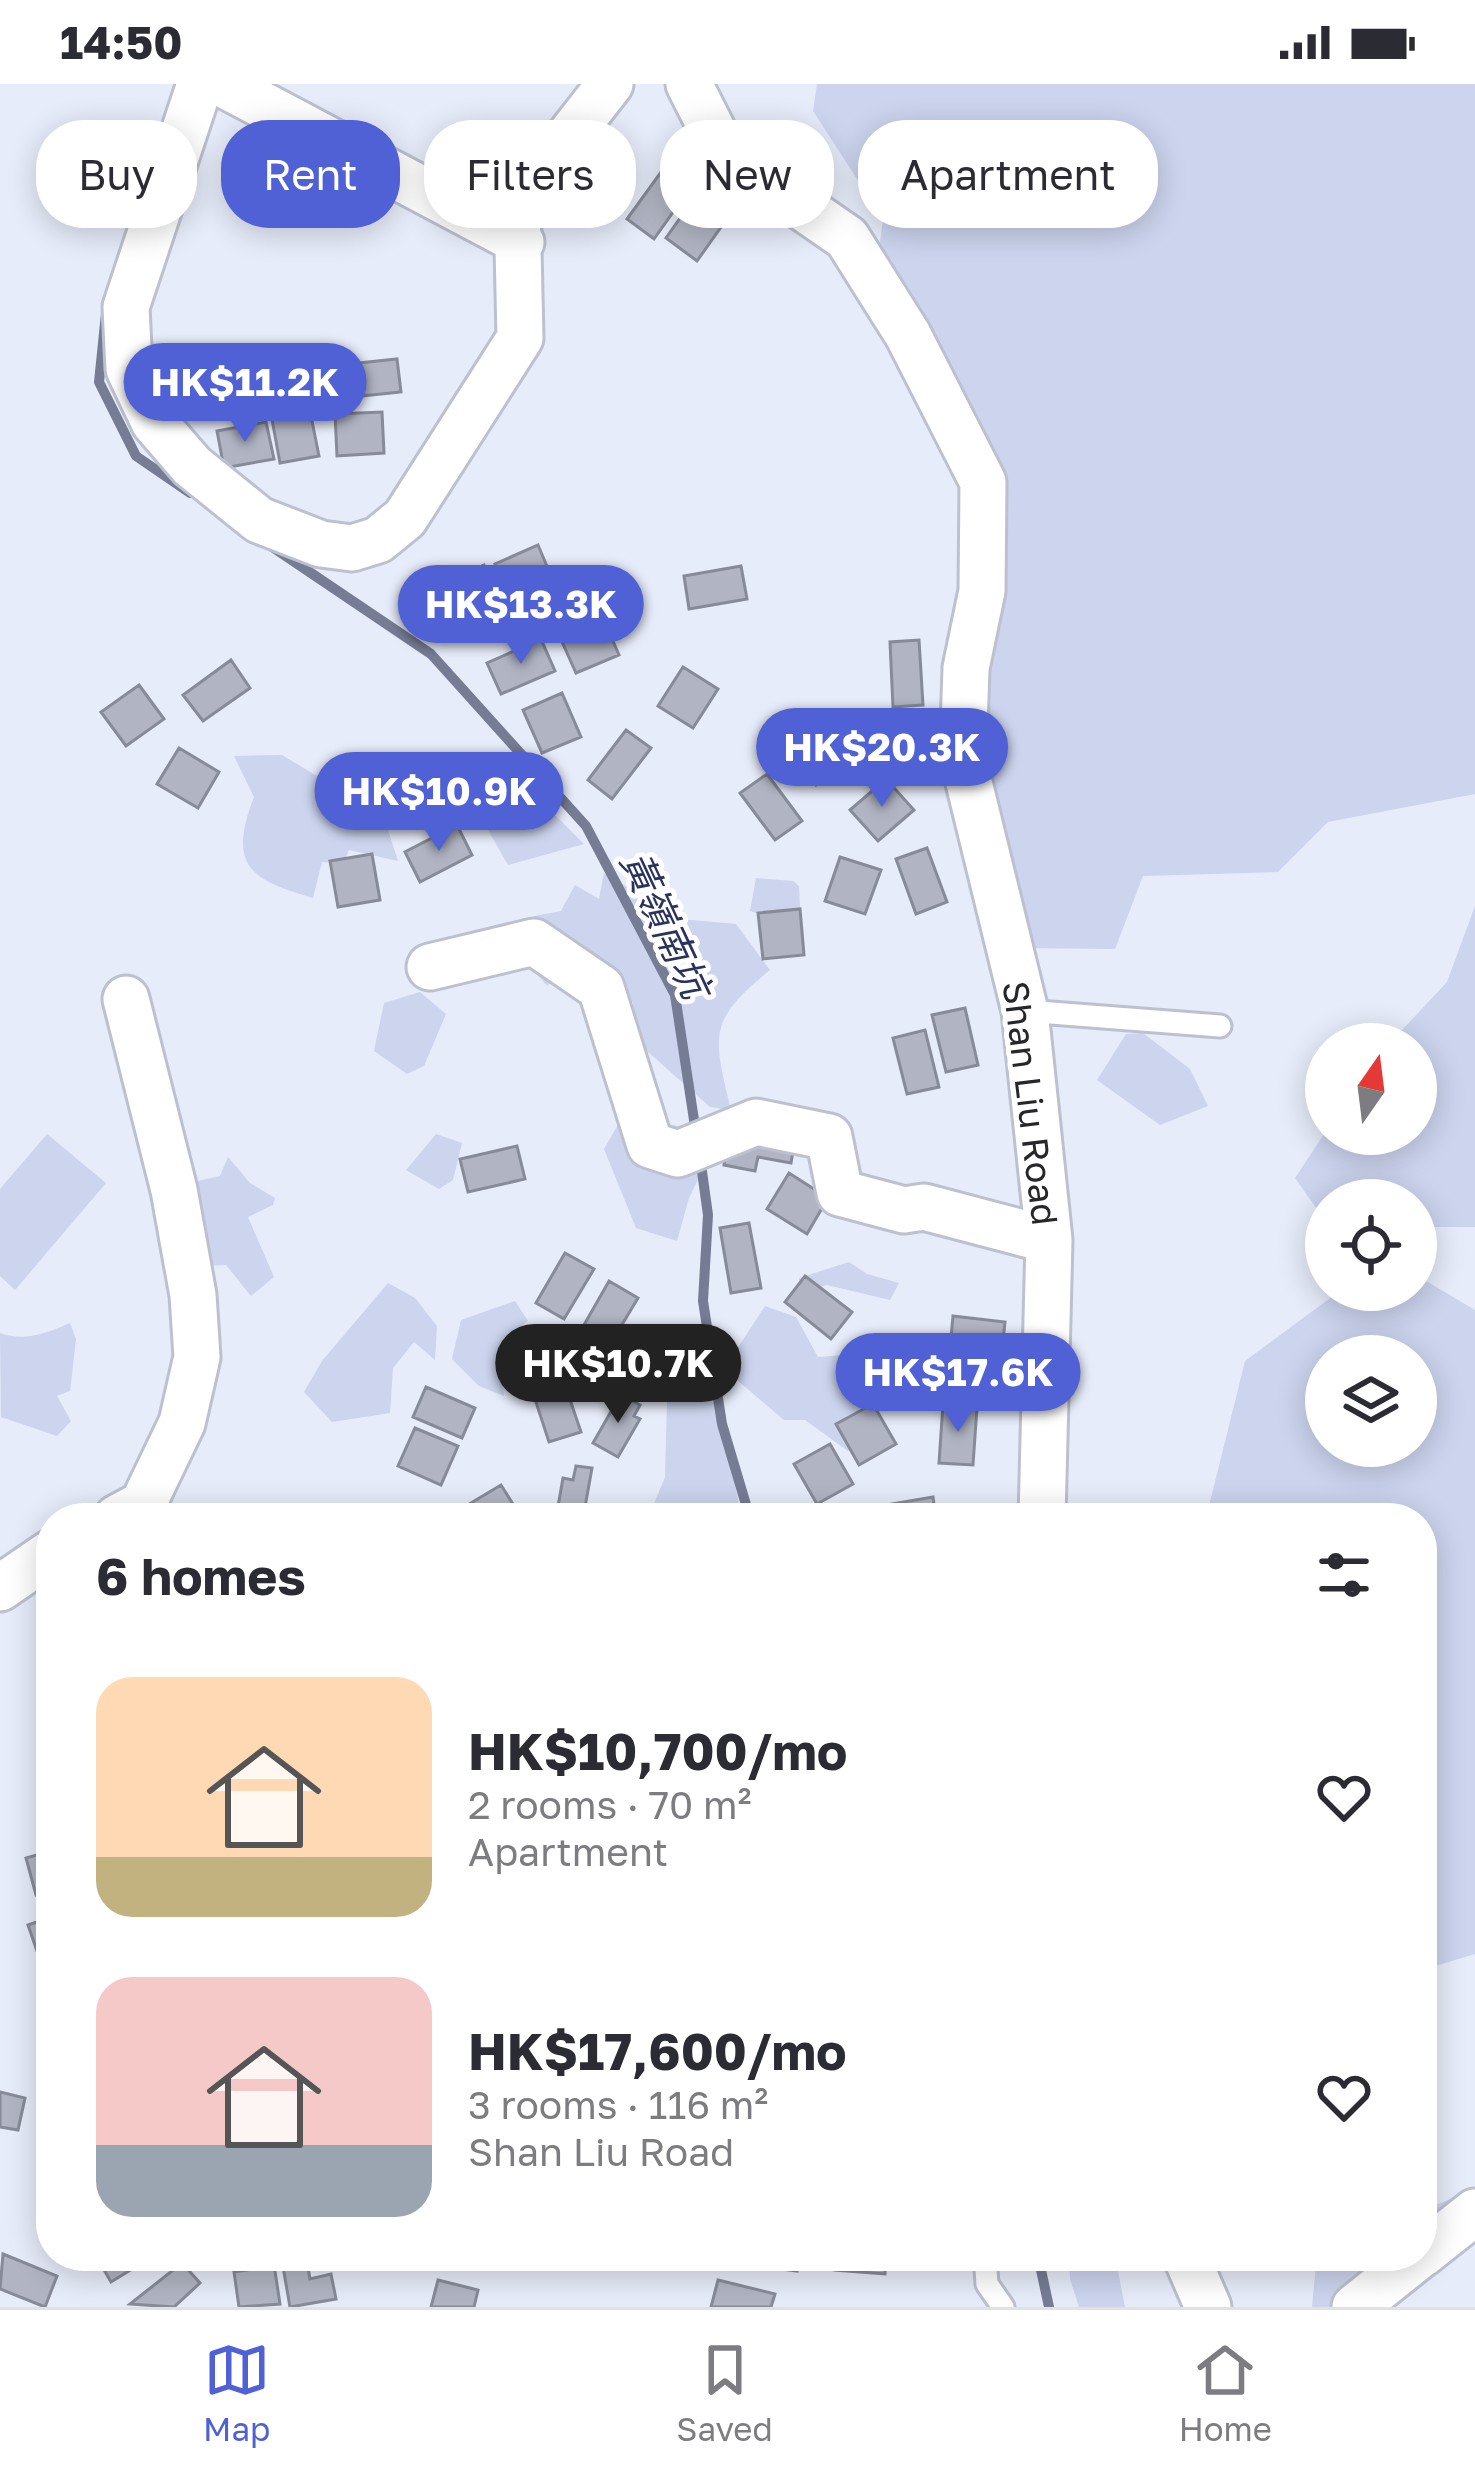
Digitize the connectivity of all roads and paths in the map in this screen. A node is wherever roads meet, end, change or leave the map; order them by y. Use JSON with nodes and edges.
{"nodes":[{"id":1,"x":200,"y":84,"type":"edge"},
{"id":2,"x":223,"y":84,"type":"edge"},
{"id":3,"x":610,"y":84,"type":"edge"},
{"id":4,"x":689,"y":84,"type":"edge"},
{"id":5,"x":520,"y":242,"type":"junction"},
{"id":6,"x":430,"y":967,"type":"dead end"},
{"id":7,"x":126,"y":1000,"type":"dead end"},
{"id":8,"x":1024,"y":1011,"type":"junction"},
{"id":9,"x":1220,"y":1026,"type":"dead end"},
{"id":10,"x":1048,"y":1240,"type":"junction"},
{"id":11,"x":143,"y":1503,"type":"edge"},
{"id":12,"x":1042,"y":1503,"type":"edge"},
{"id":13,"x":36,"y":1563,"type":"edge"},
{"id":14,"x":0,"y":1588,"type":"edge"},
{"id":15,"x":1475,"y":2212,"type":"edge"},
{"id":16,"x":1437,"y":2242,"type":"edge"},
{"id":17,"x":986,"y":2271,"type":"edge"},
{"id":18,"x":1192,"y":2271,"type":"edge"},
{"id":19,"x":1401,"y":2271,"type":"edge"},
{"id":20,"x":1003,"y":2307,"type":"edge"},
{"id":21,"x":1208,"y":2307,"type":"edge"},
{"id":22,"x":1355,"y":2307,"type":"edge"}],
"edges":[{"from":1,"to":5,"type":"street"},
{"from":2,"to":5,"type":"street"},
{"from":3,"to":5,"type":"street"},
{"from":4,"to":8,"type":"street","name":"Shan Liu Road"},
{"from":6,"to":10,"type":"street"},
{"from":7,"to":11,"type":"street"},
{"from":8,"to":9,"type":"lane"},
{"from":8,"to":10,"type":"street","name":"Shan Liu Road"},
{"from":10,"to":12,"type":"street","name":"Shan Liu Road"},
{"from":13,"to":14,"type":"street"},
{"from":15,"to":16,"type":"street"},
{"from":17,"to":20,"type":"lane"},
{"from":18,"to":21,"type":"street"},
{"from":19,"to":22,"type":"street"}]}
